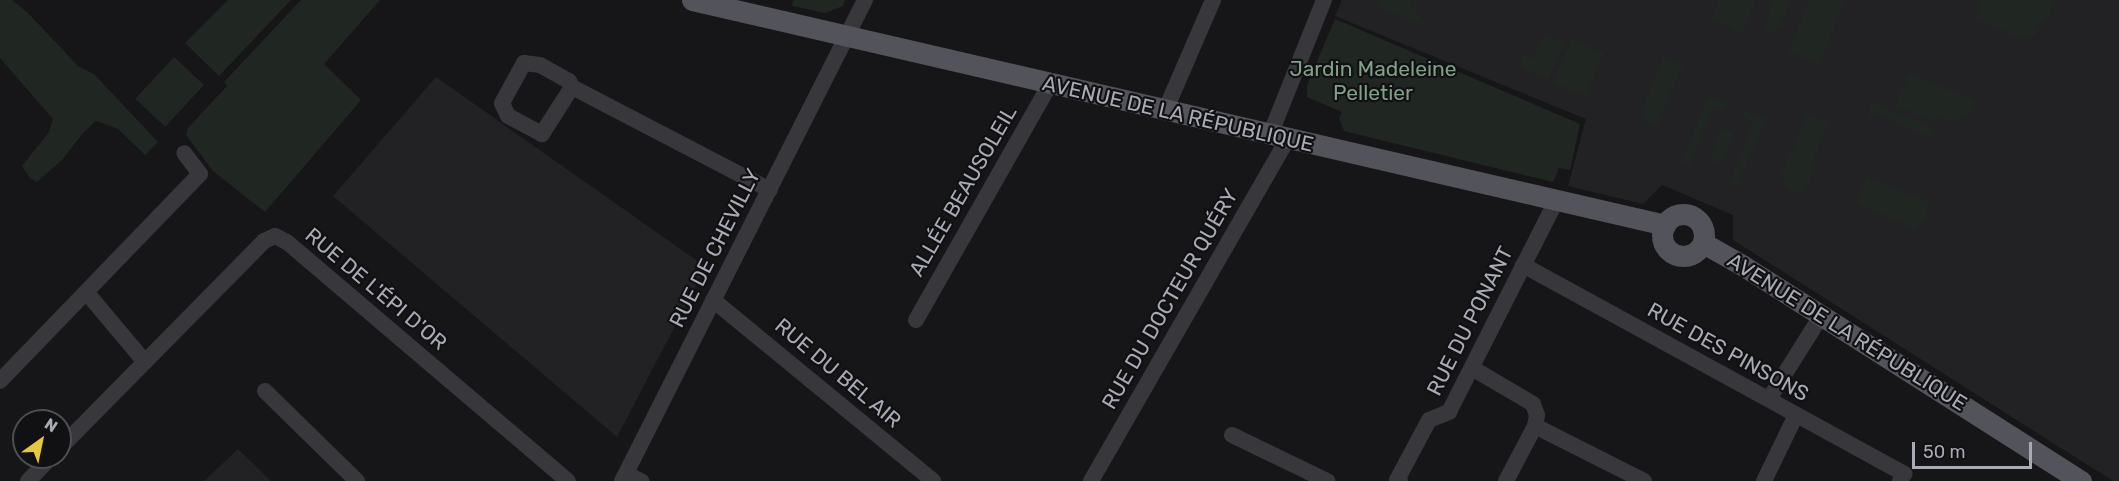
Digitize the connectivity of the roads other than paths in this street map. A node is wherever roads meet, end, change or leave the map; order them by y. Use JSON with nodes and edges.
{"nodes":[{"id":1,"x":692,"y":0,"type":"edge"},
{"id":2,"x":865,"y":0,"type":"edge"},
{"id":3,"x":1213,"y":0,"type":"edge"},
{"id":4,"x":1324,"y":0,"type":"edge"},
{"id":5,"x":716,"y":2,"type":"edge"},
{"id":6,"x":847,"y":36,"type":"junction"},
{"id":7,"x":1050,"y":84,"type":"junction"},
{"id":8,"x":572,"y":87,"type":"junction"},
{"id":9,"x":1165,"y":111,"type":"junction"},
{"id":10,"x":1279,"y":137,"type":"junction"},
{"id":11,"x":184,"y":153,"type":"dead end"},
{"id":12,"x":770,"y":190,"type":"junction"},
{"id":13,"x":1556,"y":201,"type":"junction"},
{"id":14,"x":1665,"y":225,"type":"junction"},
{"id":15,"x":1703,"y":243,"type":"junction"},
{"id":16,"x":1523,"y":265,"type":"junction"},
{"id":17,"x":87,"y":293,"type":"junction"},
{"id":18,"x":713,"y":300,"type":"junction"},
{"id":19,"x":1821,"y":316,"type":"junction"},
{"id":20,"x":916,"y":320,"type":"dead end"},
{"id":21,"x":145,"y":362,"type":"junction"},
{"id":22,"x":1472,"y":368,"type":"junction"},
{"id":23,"x":0,"y":381,"type":"edge"},
{"id":24,"x":265,"y":391,"type":"dead end"},
{"id":25,"x":1769,"y":399,"type":"junction"},
{"id":26,"x":1797,"y":416,"type":"junction"},
{"id":27,"x":1535,"y":426,"type":"junction"},
{"id":28,"x":1232,"y":435,"type":"dead end"},
{"id":29,"x":72,"y":436,"type":"edge"},
{"id":30,"x":40,"y":469,"type":"edge"},
{"id":31,"x":630,"y":479,"type":"edge"},
{"id":32,"x":28,"y":481,"type":"edge"},
{"id":33,"x":357,"y":481,"type":"edge"},
{"id":34,"x":568,"y":481,"type":"edge"},
{"id":35,"x":933,"y":481,"type":"edge"},
{"id":36,"x":1091,"y":481,"type":"edge"},
{"id":37,"x":1327,"y":481,"type":"edge"},
{"id":38,"x":1400,"y":481,"type":"edge"},
{"id":39,"x":1506,"y":481,"type":"edge"},
{"id":40,"x":1644,"y":481,"type":"edge"},
{"id":41,"x":1764,"y":481,"type":"edge"},
{"id":42,"x":1900,"y":481,"type":"edge"},
{"id":43,"x":2081,"y":481,"type":"edge"}],
"edges":[{"from":1,"to":5,"type":"main road","name":"AVENUE DE LA RÉPUBLIQUE"},
{"from":2,"to":6,"type":"street","name":"RUE DE CHEVILLY"},
{"from":3,"to":9,"type":"street"},
{"from":4,"to":10,"type":"street","name":"RUE DU DOCTEUR QUÉRY"},
{"from":5,"to":6,"type":"main road","name":"AVENUE DE LA RÉPUBLIQUE"},
{"from":6,"to":7,"type":"main road","name":"AVENUE DE LA RÉPUBLIQUE"},
{"from":6,"to":12,"type":"street","name":"RUE DE CHEVILLY"},
{"from":7,"to":9,"type":"main road","name":"AVENUE DE LA RÉPUBLIQUE"},
{"from":7,"to":20,"type":"street","name":"ALLÉE BEAUSOLEIL"},
{"from":8,"to":8,"type":"street"},
{"from":8,"to":12,"type":"street"},
{"from":9,"to":10,"type":"main road","name":"AVENUE DE LA RÉPUBLIQUE"},
{"from":10,"to":13,"type":"main road","name":"AVENUE DE LA RÉPUBLIQUE"},
{"from":10,"to":36,"type":"street","name":"RUE DU DOCTEUR QUÉRY"},
{"from":11,"to":17,"type":"street"},
{"from":12,"to":18,"type":"street","name":"RUE DE CHEVILLY"},
{"from":13,"to":14,"type":"main road","name":"AVENUE DE LA RÉPUBLIQUE"},
{"from":13,"to":16,"type":"street","name":"RUE DU PONANT"},
{"from":14,"to":15,"type":"main road","name":"AVENUE DE LA RÉPUBLIQUE"},
{"from":14,"to":15,"type":"main road","name":"AVENUE DE LA RÉPUBLIQUE"},
{"from":15,"to":19,"type":"main road","name":"AVENUE DE LA RÉPUBLIQUE"},
{"from":16,"to":22,"type":"street","name":"RUE DU PONANT"},
{"from":16,"to":25,"type":"street","name":"RUE DES PINSONS"},
{"from":17,"to":21,"type":"street"},
{"from":17,"to":23,"type":"street"},
{"from":18,"to":31,"type":"street","name":"RUE DE CHEVILLY"},
{"from":18,"to":35,"type":"street","name":"RUE DU BEL AIR"},
{"from":19,"to":25,"type":"street"},
{"from":19,"to":43,"type":"main road","name":"AVENUE DE LA RÉPUBLIQUE"},
{"from":21,"to":29,"type":"street","name":"RUE DE L'ÉPI D'OR"},
{"from":21,"to":34,"type":"street","name":"RUE DE L'ÉPI D'OR"},
{"from":22,"to":27,"type":"street"},
{"from":22,"to":38,"type":"street","name":"RUE DU PONANT"},
{"from":24,"to":33,"type":"street"},
{"from":25,"to":26,"type":"street","name":"RUE DES PINSONS"},
{"from":26,"to":41,"type":"street"},
{"from":26,"to":42,"type":"street","name":"RUE DES PINSONS"},
{"from":27,"to":39,"type":"street"},
{"from":27,"to":40,"type":"street"},
{"from":28,"to":37,"type":"street"},
{"from":30,"to":32,"type":"street"}]}
